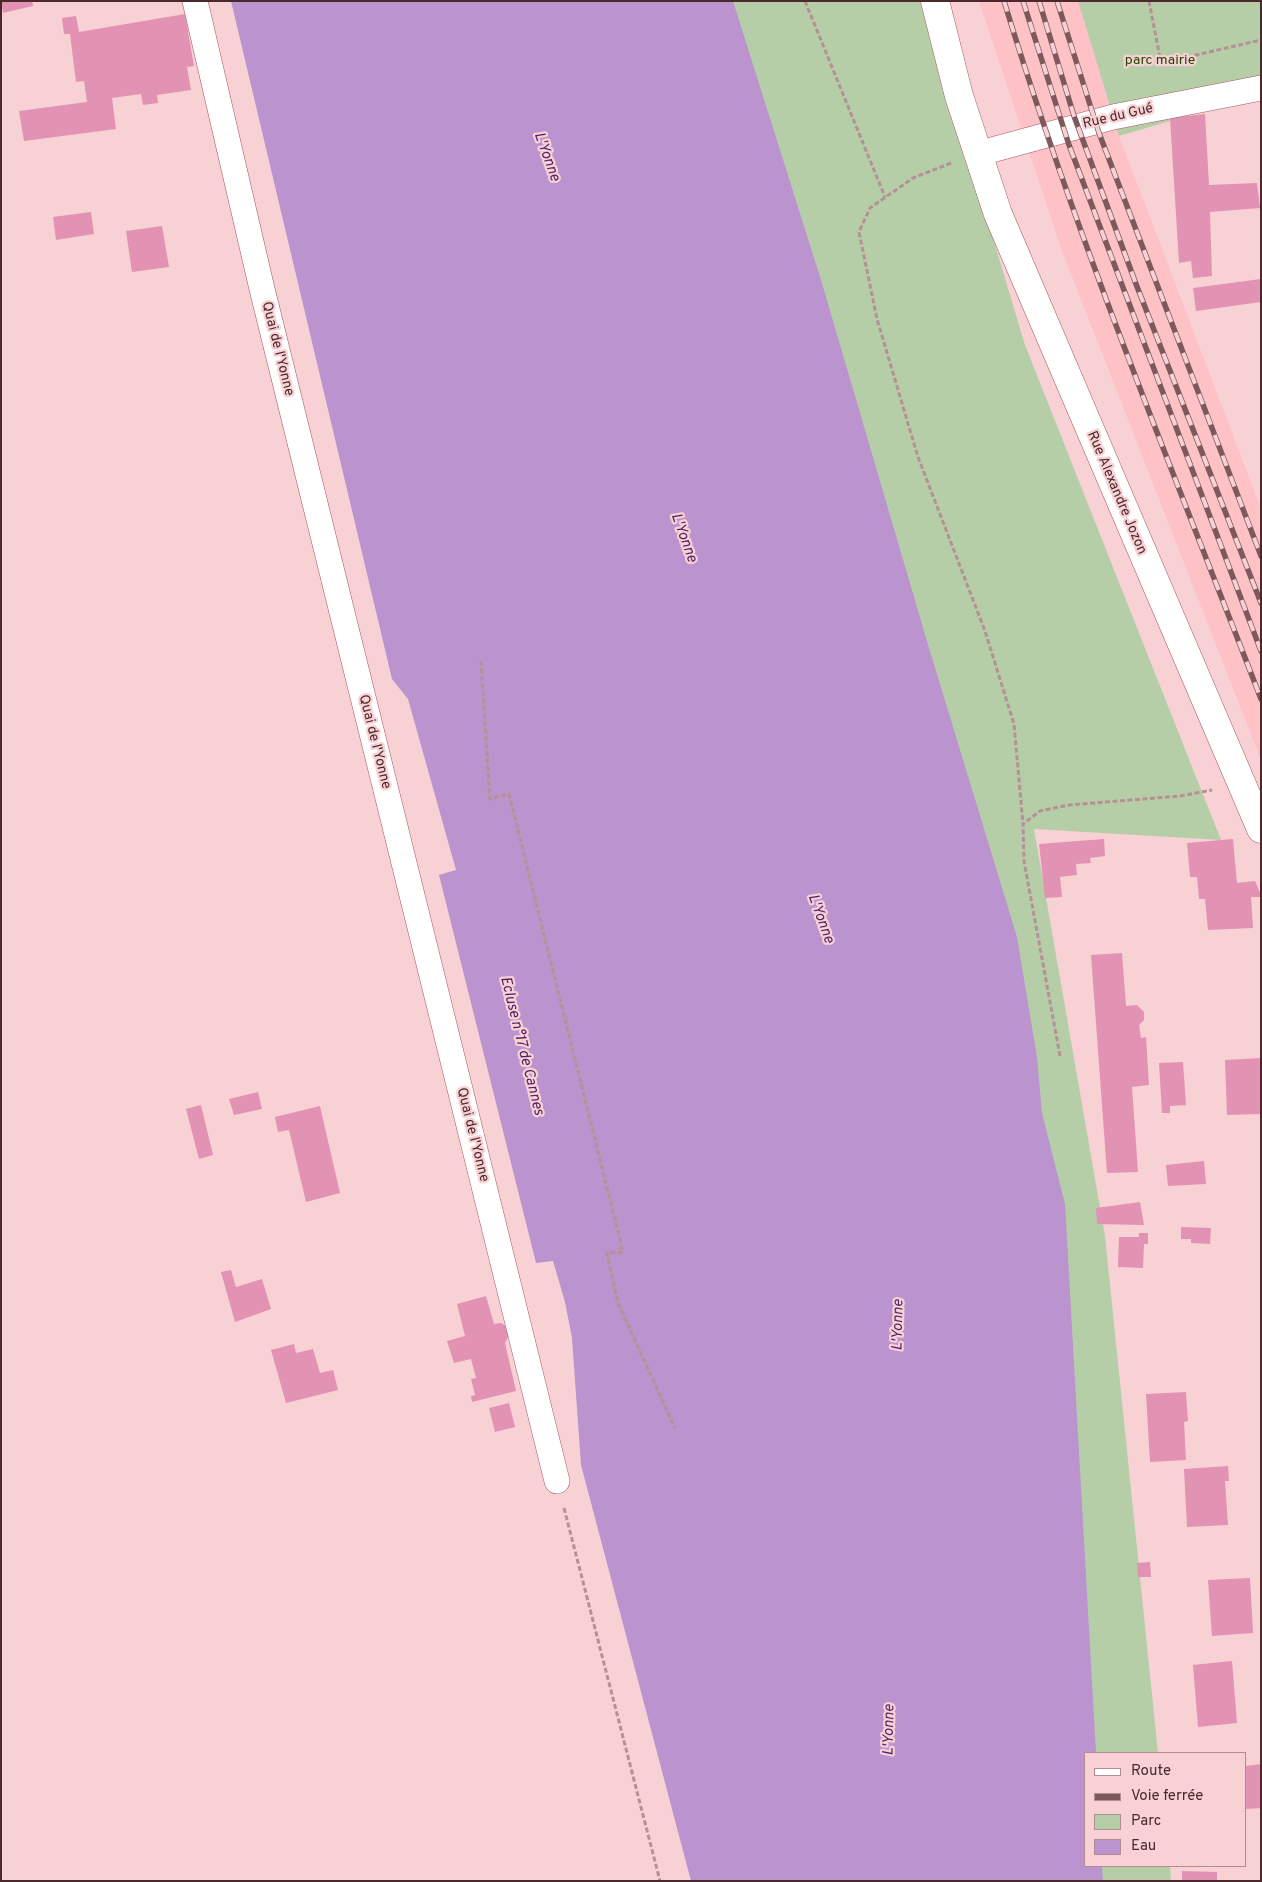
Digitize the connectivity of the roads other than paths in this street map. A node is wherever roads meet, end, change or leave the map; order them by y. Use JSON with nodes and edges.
{"nodes":[{"id":1,"x":195,"y":1,"type":"edge"},
{"id":2,"x":935,"y":1,"type":"edge"},
{"id":3,"x":1261,"y":88,"type":"edge"},
{"id":4,"x":977,"y":154,"type":"junction"},
{"id":5,"x":1261,"y":829,"type":"edge"},
{"id":6,"x":557,"y":1481,"type":"road end"}],
"edges":[{"from":1,"to":6,"type":"street","name":"Quai de l'Yonne"},
{"from":2,"to":4,"type":"street","name":"Rue Alexandre Jozon"},
{"from":3,"to":4,"type":"street","name":"Rue du Gué"},
{"from":4,"to":5,"type":"street","name":"Rue Alexandre Jozon"}]}
